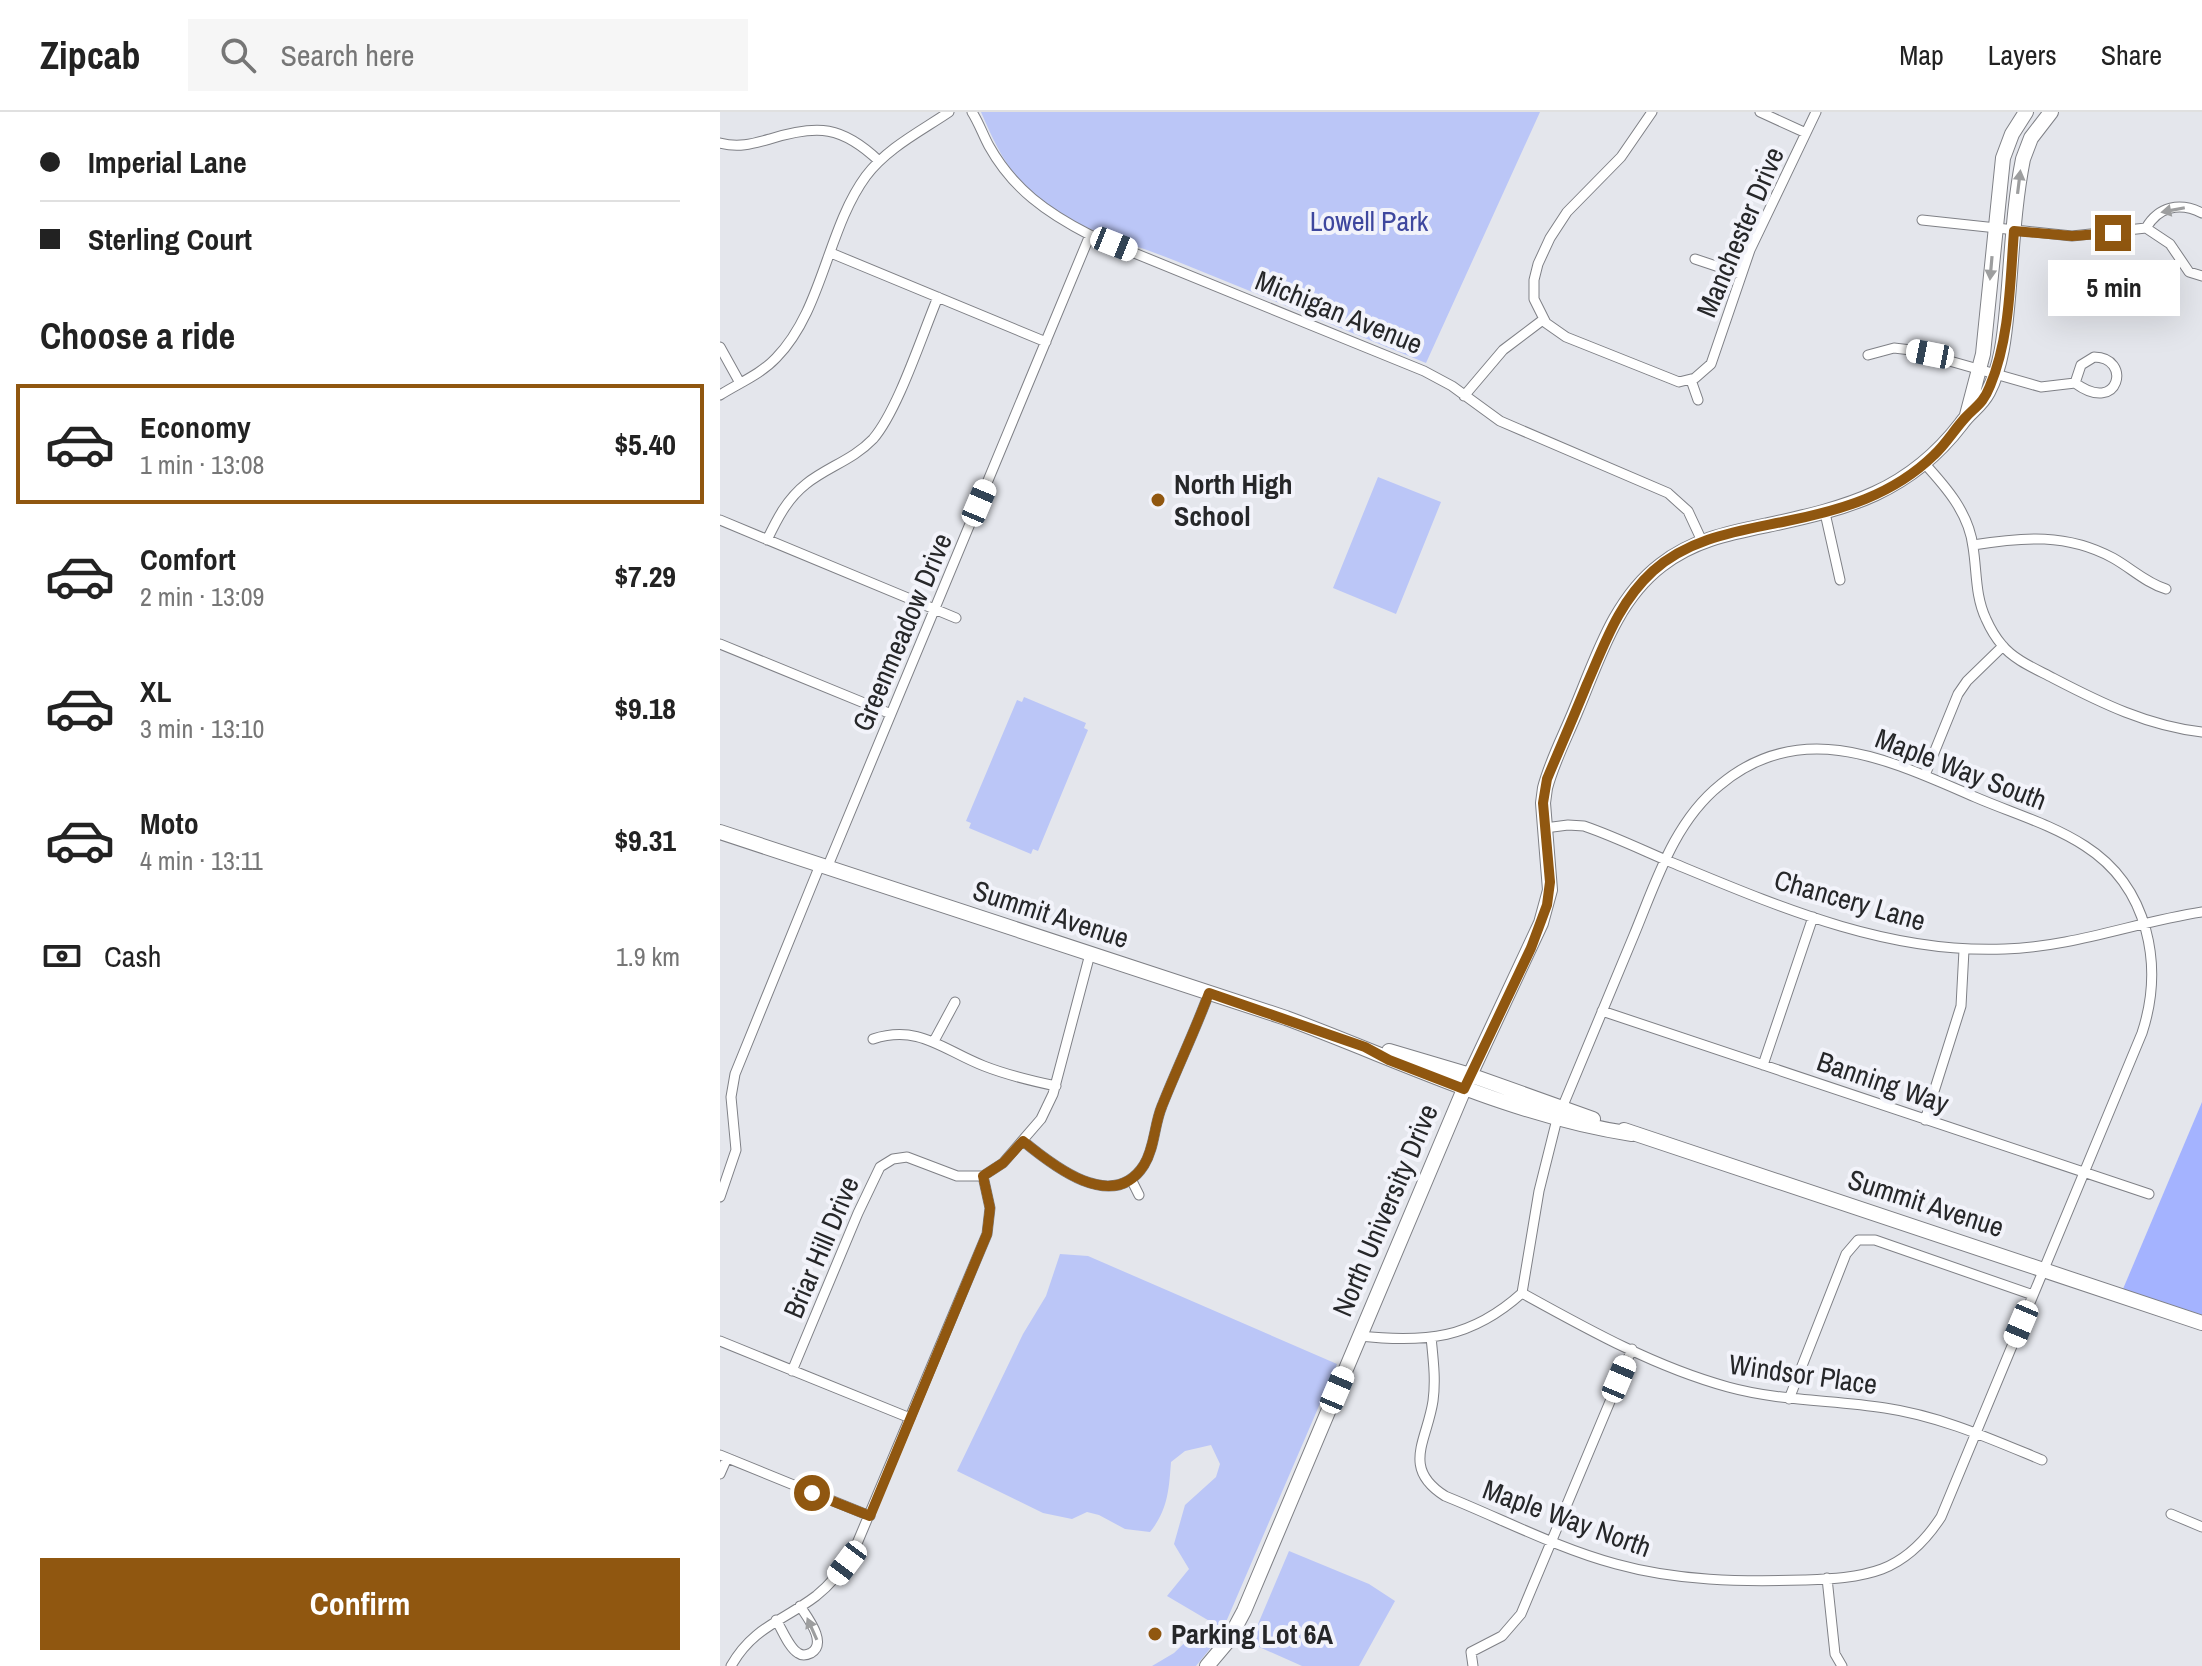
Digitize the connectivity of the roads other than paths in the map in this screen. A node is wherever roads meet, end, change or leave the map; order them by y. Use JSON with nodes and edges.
{"nodes":[{"id":1,"x":949,"y":112,"type":"edge"},
{"id":2,"x":972,"y":112,"type":"edge"},
{"id":3,"x":1652,"y":112,"type":"edge"},
{"id":4,"x":1760,"y":112,"type":"edge"},
{"id":5,"x":1816,"y":112,"type":"edge"},
{"id":6,"x":2026,"y":112,"type":"edge"},
{"id":7,"x":2051,"y":112,"type":"edge"},
{"id":8,"x":1806,"y":133,"type":"junction"},
{"id":9,"x":720,"y":143,"type":"edge"},
{"id":10,"x":879,"y":161,"type":"junction"},
{"id":11,"x":2202,"y":213,"type":"edge"},
{"id":12,"x":1922,"y":220,"type":"dead end"},
{"id":13,"x":2146,"y":228,"type":"junction"},
{"id":14,"x":1995,"y":229,"type":"junction"},
{"id":15,"x":2014,"y":231,"type":"junction"},
{"id":16,"x":1090,"y":235,"type":"junction"},
{"id":17,"x":831,"y":253,"type":"junction"},
{"id":18,"x":1695,"y":259,"type":"dead end"},
{"id":19,"x":1740,"y":274,"type":"junction"},
{"id":20,"x":2202,"y":276,"type":"edge"},
{"id":21,"x":938,"y":297,"type":"junction"},
{"id":22,"x":1544,"y":319,"type":"junction"},
{"id":23,"x":1046,"y":342,"type":"junction"},
{"id":24,"x":720,"y":347,"type":"edge"},
{"id":25,"x":1868,"y":355,"type":"dead end"},
{"id":26,"x":1979,"y":369,"type":"junction"},
{"id":27,"x":1995,"y":374,"type":"junction"},
{"id":28,"x":1691,"y":380,"type":"junction"},
{"id":29,"x":740,"y":383,"type":"junction"},
{"id":30,"x":2075,"y":383,"type":"junction"},
{"id":31,"x":720,"y":395,"type":"edge"},
{"id":32,"x":1464,"y":396,"type":"junction"},
{"id":33,"x":1698,"y":400,"type":"dead end"},
{"id":34,"x":1967,"y":415,"type":"junction"},
{"id":35,"x":1924,"y":463,"type":"junction"},
{"id":36,"x":1825,"y":513,"type":"junction"},
{"id":37,"x":720,"y":520,"type":"edge"},
{"id":38,"x":767,"y":540,"type":"junction"},
{"id":39,"x":1702,"y":541,"type":"junction"},
{"id":40,"x":1973,"y":545,"type":"junction"},
{"id":41,"x":1840,"y":580,"type":"dead end"},
{"id":42,"x":2166,"y":589,"type":"dead end"},
{"id":43,"x":935,"y":610,"type":"junction"},
{"id":44,"x":956,"y":618,"type":"dead end"},
{"id":45,"x":720,"y":644,"type":"edge"},
{"id":46,"x":2003,"y":646,"type":"junction"},
{"id":47,"x":891,"y":714,"type":"junction"},
{"id":48,"x":2202,"y":732,"type":"edge"},
{"id":49,"x":1925,"y":775,"type":"junction"},
{"id":50,"x":1545,"y":828,"type":"junction"},
{"id":51,"x":720,"y":832,"type":"edge"},
{"id":52,"x":1666,"y":860,"type":"junction"},
{"id":53,"x":824,"y":866,"type":"junction"},
{"id":54,"x":2202,"y":912,"type":"edge"},
{"id":55,"x":1813,"y":917,"type":"junction"},
{"id":56,"x":2145,"y":924,"type":"junction"},
{"id":57,"x":1964,"y":950,"type":"junction"},
{"id":58,"x":1090,"y":954,"type":"junction"},
{"id":59,"x":1209,"y":993,"type":"junction"},
{"id":60,"x":955,"y":1002,"type":"dead end"},
{"id":61,"x":1602,"y":1011,"type":"junction"},
{"id":62,"x":873,"y":1039,"type":"dead end"},
{"id":63,"x":934,"y":1041,"type":"junction"},
{"id":64,"x":1763,"y":1065,"type":"junction"},
{"id":65,"x":1467,"y":1082,"type":"junction"},
{"id":66,"x":1056,"y":1086,"type":"junction"},
{"id":67,"x":1560,"y":1114,"type":"junction"},
{"id":68,"x":1925,"y":1120,"type":"junction"},
{"id":69,"x":1023,"y":1141,"type":"junction"},
{"id":70,"x":2084,"y":1172,"type":"junction"},
{"id":71,"x":983,"y":1176,"type":"junction"},
{"id":72,"x":1131,"y":1179,"type":"junction"},
{"id":73,"x":2149,"y":1194,"type":"dead end"},
{"id":74,"x":1139,"y":1195,"type":"dead end"},
{"id":75,"x":720,"y":1197,"type":"edge"},
{"id":76,"x":2044,"y":1269,"type":"junction"},
{"id":77,"x":1522,"y":1293,"type":"junction"},
{"id":78,"x":2033,"y":1295,"type":"junction"},
{"id":79,"x":2202,"y":1323,"type":"edge"},
{"id":80,"x":1359,"y":1336,"type":"junction"},
{"id":81,"x":1431,"y":1337,"type":"junction"},
{"id":82,"x":720,"y":1341,"type":"edge"},
{"id":83,"x":1632,"y":1349,"type":"junction"},
{"id":84,"x":792,"y":1371,"type":"junction"},
{"id":85,"x":1789,"y":1399,"type":"junction"},
{"id":86,"x":910,"y":1418,"type":"junction"},
{"id":87,"x":1976,"y":1433,"type":"junction"},
{"id":88,"x":723,"y":1456,"type":"edge"},
{"id":89,"x":2042,"y":1460,"type":"dead end"},
{"id":90,"x":720,"y":1474,"type":"edge"},
{"id":91,"x":2171,"y":1514,"type":"dead end"},
{"id":92,"x":870,"y":1516,"type":"junction"},
{"id":93,"x":2202,"y":1527,"type":"edge"},
{"id":94,"x":1551,"y":1541,"type":"junction"},
{"id":95,"x":1827,"y":1578,"type":"junction"},
{"id":96,"x":800,"y":1606,"type":"junction"},
{"id":97,"x":776,"y":1620,"type":"junction"},
{"id":98,"x":731,"y":1666,"type":"edge"},
{"id":99,"x":1207,"y":1666,"type":"edge"},
{"id":100,"x":1473,"y":1666,"type":"edge"},
{"id":101,"x":1842,"y":1666,"type":"edge"}],
"edges":[{"from":1,"to":10,"type":"street"},
{"from":2,"to":16,"type":"street","name":"Michigan Avenue"},
{"from":3,"to":22,"type":"street"},
{"from":4,"to":8,"type":"street"},
{"from":5,"to":8,"type":"street","name":"Manchester Drive"},
{"from":6,"to":14,"type":"street","name":"North University Drive"},
{"from":15,"to":7,"type":"street","name":"North University Drive","one_way":true},
{"from":8,"to":19,"type":"street","name":"Manchester Drive"},
{"from":9,"to":10,"type":"street"},
{"from":10,"to":17,"type":"street"},
{"from":11,"to":13,"type":"street","one_way":true},
{"from":12,"to":14,"type":"street"},
{"from":13,"to":15,"type":"street"},
{"from":13,"to":20,"type":"street"},
{"from":14,"to":15,"type":"street"},
{"from":14,"to":26,"type":"street","name":"North University Drive","one_way":true},
{"from":15,"to":27,"type":"street","name":"North University Drive"},
{"from":16,"to":23,"type":"street","name":"Greenmeadow Drive"},
{"from":16,"to":32,"type":"street","name":"Michigan Avenue"},
{"from":17,"to":21,"type":"street"},
{"from":17,"to":29,"type":"street"},
{"from":18,"to":19,"type":"street"},
{"from":19,"to":28,"type":"street","name":"Manchester Drive"},
{"from":21,"to":23,"type":"street"},
{"from":21,"to":38,"type":"street"},
{"from":22,"to":28,"type":"street"},
{"from":22,"to":32,"type":"street"},
{"from":23,"to":43,"type":"street","name":"Greenmeadow Drive"},
{"from":24,"to":29,"type":"street"},
{"from":25,"to":26,"type":"street"},
{"from":26,"to":27,"type":"street"},
{"from":26,"to":34,"type":"street","name":"North University Drive"},
{"from":27,"to":30,"type":"street"},
{"from":27,"to":34,"type":"street","name":"North University Drive"},
{"from":28,"to":33,"type":"street"},
{"from":29,"to":31,"type":"street"},
{"from":30,"to":30,"type":"street"},
{"from":32,"to":39,"type":"street","name":"Michigan Avenue"},
{"from":34,"to":35,"type":"street","name":"North University Drive"},
{"from":35,"to":36,"type":"street","name":"North University Drive"},
{"from":35,"to":40,"type":"street"},
{"from":36,"to":39,"type":"street","name":"North University Drive"},
{"from":36,"to":41,"type":"street"},
{"from":37,"to":38,"type":"street"},
{"from":38,"to":43,"type":"street"},
{"from":39,"to":50,"type":"street","name":"North University Drive"},
{"from":40,"to":42,"type":"street"},
{"from":40,"to":46,"type":"street"},
{"from":43,"to":44,"type":"street"},
{"from":43,"to":47,"type":"street","name":"Greenmeadow Drive"},
{"from":45,"to":47,"type":"street"},
{"from":46,"to":48,"type":"street"},
{"from":46,"to":49,"type":"street"},
{"from":47,"to":53,"type":"street","name":"Greenmeadow Drive"},
{"from":49,"to":52,"type":"street","name":"Maple Way South"},
{"from":49,"to":56,"type":"street","name":"Maple Way South"},
{"from":50,"to":52,"type":"street","name":"Chancery Lane"},
{"from":50,"to":65,"type":"street","name":"North University Drive"},
{"from":51,"to":53,"type":"street","name":"Summit Avenue"},
{"from":52,"to":55,"type":"street","name":"Chancery Lane"},
{"from":52,"to":61,"type":"street","name":"Maple Way South"},
{"from":53,"to":58,"type":"street","name":"Summit Avenue"},
{"from":53,"to":75,"type":"street","name":"Greenmeadow Drive"},
{"from":54,"to":56,"type":"street","name":"Chancery Lane"},
{"from":55,"to":57,"type":"street","name":"Chancery Lane"},
{"from":55,"to":64,"type":"street"},
{"from":56,"to":57,"type":"street","name":"Chancery Lane"},
{"from":56,"to":70,"type":"street","name":"Maple Way South"},
{"from":57,"to":68,"type":"street"},
{"from":58,"to":59,"type":"street","name":"Summit Avenue"},
{"from":58,"to":66,"type":"street"},
{"from":59,"to":65,"type":"street","name":"Summit Avenue"},
{"from":59,"to":72,"type":"street"},
{"from":60,"to":63,"type":"street"},
{"from":61,"to":64,"type":"street","name":"Banning Way"},
{"from":61,"to":67,"type":"street","name":"Maple Way South"},
{"from":62,"to":63,"type":"street"},
{"from":63,"to":66,"type":"street"},
{"from":64,"to":68,"type":"street","name":"Banning Way"},
{"from":65,"to":67,"type":"street","name":"Summit Avenue"},
{"from":65,"to":80,"type":"street","name":"North University Drive"},
{"from":66,"to":69,"type":"street"},
{"from":67,"to":76,"type":"street","name":"Summit Avenue"},
{"from":67,"to":77,"type":"street","name":"Maple Way South"},
{"from":68,"to":70,"type":"street","name":"Banning Way"},
{"from":69,"to":71,"type":"street"},
{"from":69,"to":72,"type":"street"},
{"from":70,"to":73,"type":"street","name":"Banning Way"},
{"from":70,"to":76,"type":"street","name":"Maple Way South"},
{"from":71,"to":84,"type":"street","name":"Briar Hill Drive"},
{"from":71,"to":86,"type":"street"},
{"from":72,"to":74,"type":"street"},
{"from":76,"to":78,"type":"street","name":"Maple Way North"},
{"from":76,"to":79,"type":"street","name":"Summit Avenue"},
{"from":77,"to":81,"type":"street"},
{"from":77,"to":83,"type":"street","name":"Windsor Place"},
{"from":78,"to":85,"type":"street"},
{"from":78,"to":87,"type":"street","name":"Maple Way North"},
{"from":80,"to":81,"type":"street"},
{"from":80,"to":99,"type":"street","name":"North University Drive"},
{"from":81,"to":94,"type":"street","name":"Maple Way North"},
{"from":82,"to":84,"type":"street"},
{"from":83,"to":85,"type":"street","name":"Windsor Place"},
{"from":83,"to":94,"type":"street"},
{"from":84,"to":86,"type":"street"},
{"from":85,"to":87,"type":"street","name":"Windsor Place"},
{"from":86,"to":92,"type":"street"},
{"from":87,"to":89,"type":"street","name":"Windsor Place"},
{"from":87,"to":95,"type":"street","name":"Maple Way North"},
{"from":88,"to":90,"type":"street"},
{"from":88,"to":92,"type":"street"},
{"from":91,"to":93,"type":"street"},
{"from":92,"to":96,"type":"street"},
{"from":94,"to":95,"type":"street","name":"Maple Way North"},
{"from":94,"to":100,"type":"street"},
{"from":95,"to":101,"type":"street"},
{"from":96,"to":97,"type":"street"},
{"from":97,"to":96,"type":"street","one_way":true},
{"from":97,"to":98,"type":"street"}]}
